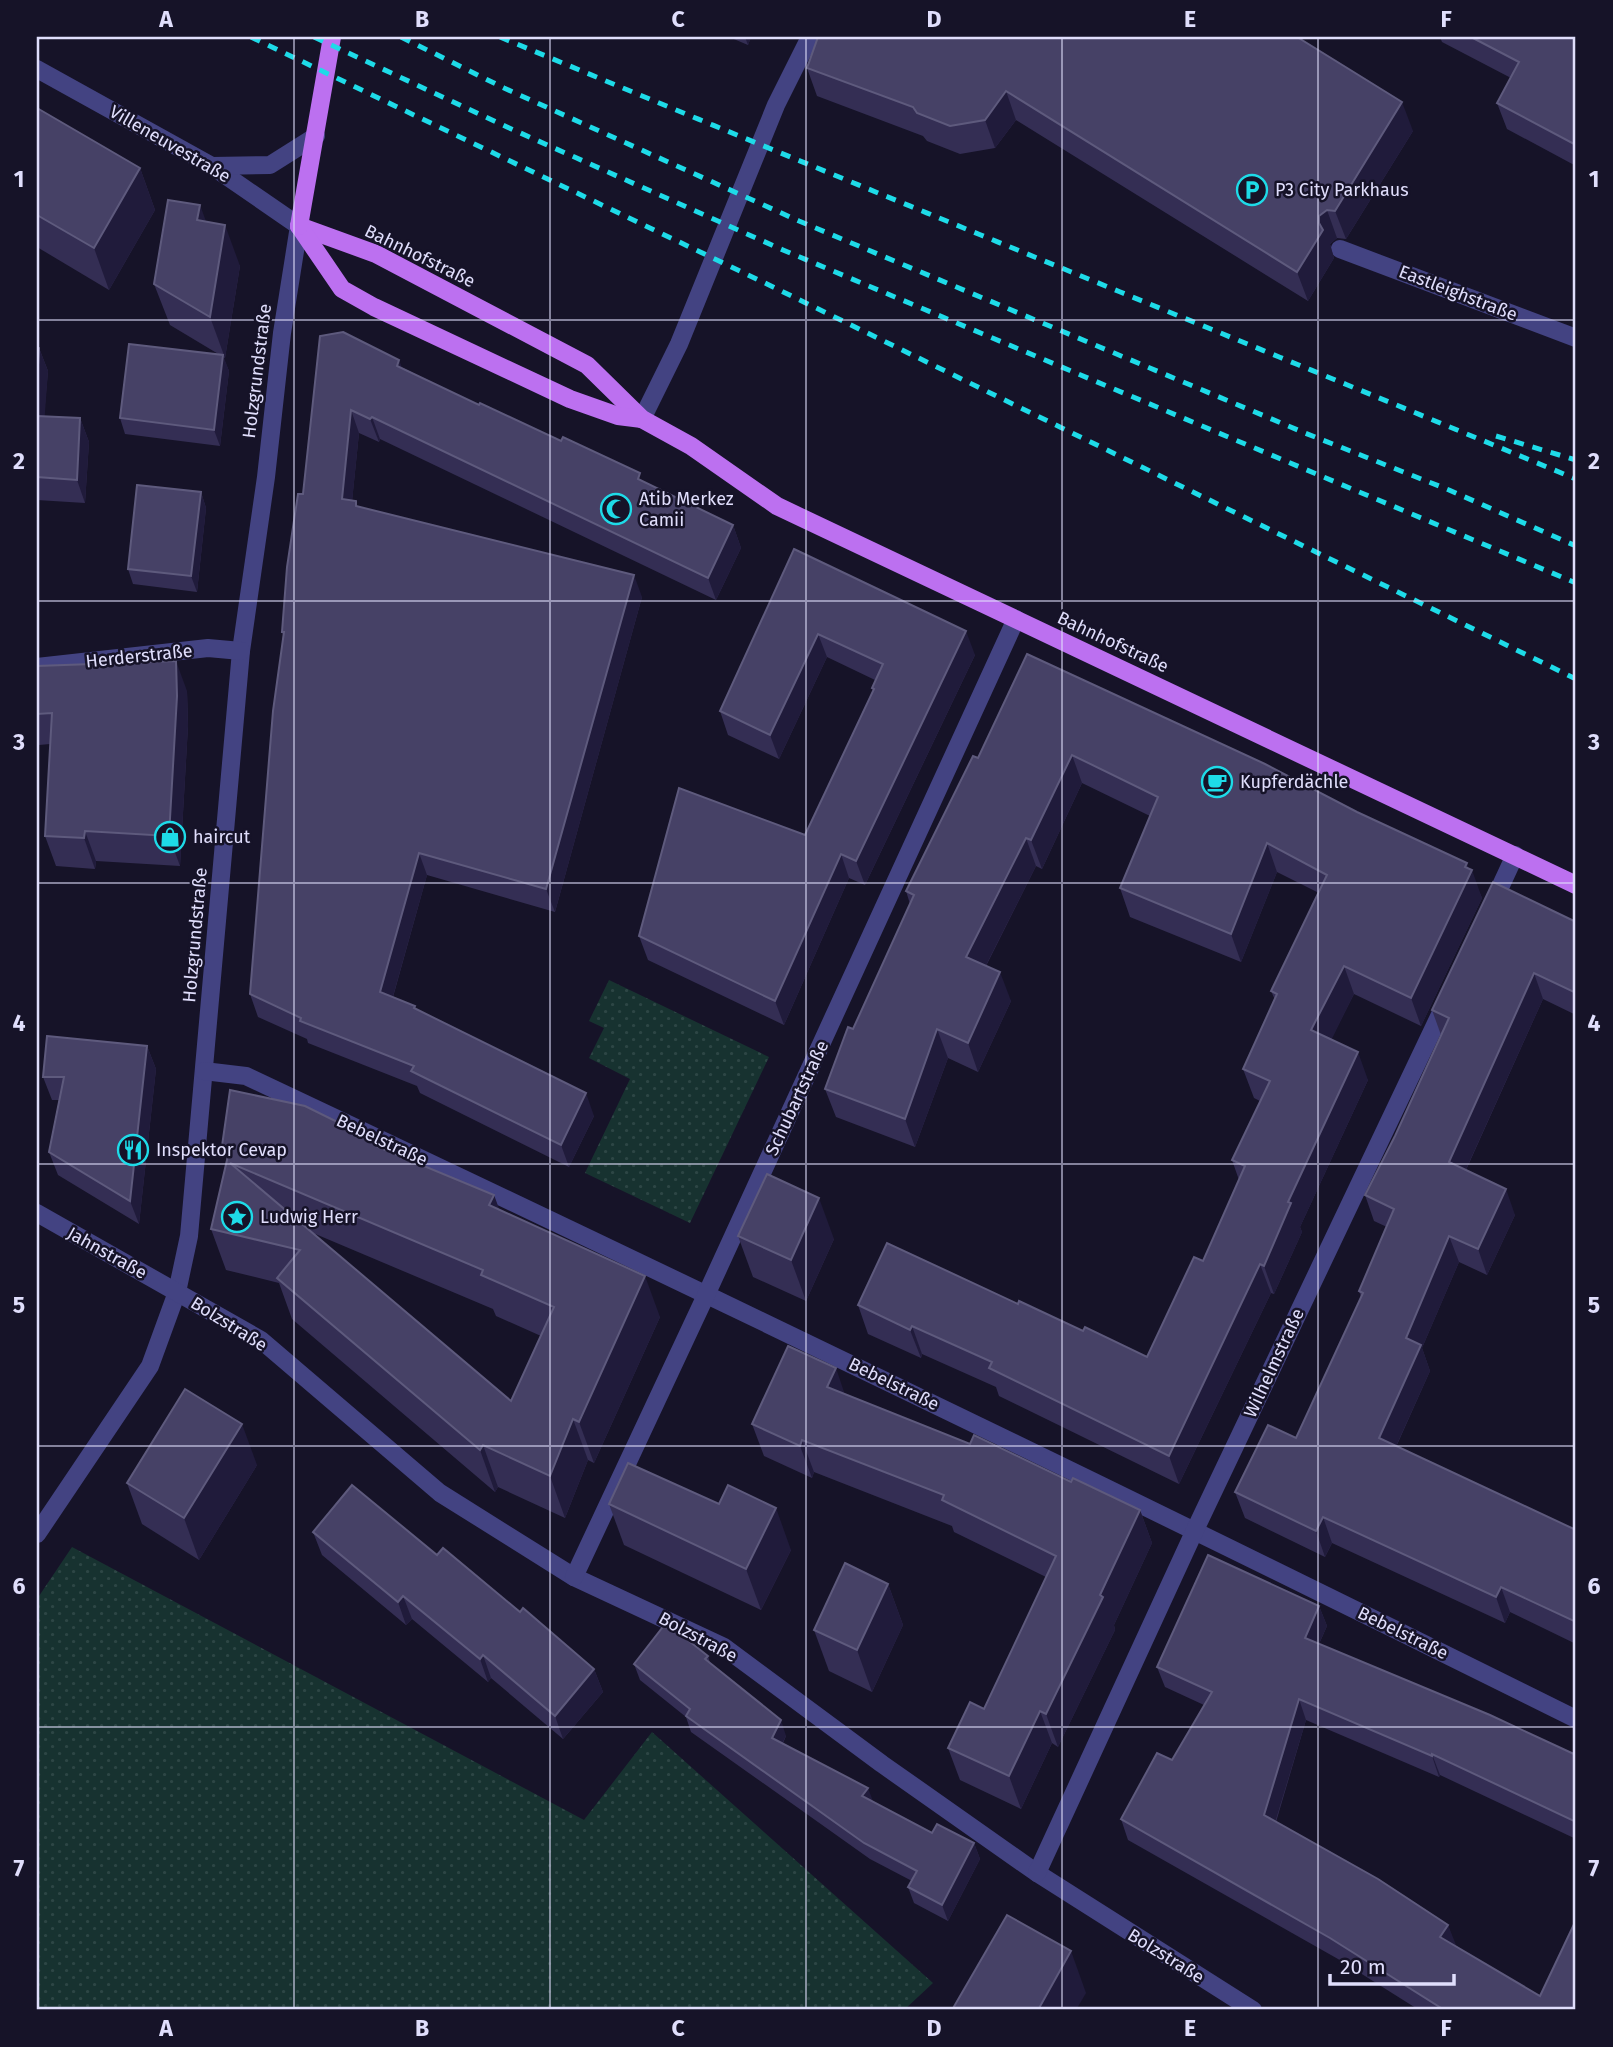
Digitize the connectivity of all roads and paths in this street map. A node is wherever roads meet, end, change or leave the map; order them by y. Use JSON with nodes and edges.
{"nodes":[{"id":1,"x":332,"y":37,"type":"edge"},
{"id":2,"x":810,"y":37,"type":"edge"},
{"id":3,"x":37,"y":69,"type":"edge"},
{"id":4,"x":316,"y":136,"type":"junction"},
{"id":5,"x":212,"y":166,"type":"junction"},
{"id":6,"x":299,"y":226,"type":"junction"},
{"id":7,"x":1339,"y":248,"type":"dead end"},
{"id":8,"x":1576,"y":338,"type":"edge"},
{"id":9,"x":642,"y":419,"type":"junction"},
{"id":10,"x":1016,"y":619,"type":"junction"},
{"id":11,"x":241,"y":651,"type":"junction"},
{"id":12,"x":37,"y":667,"type":"edge"},
{"id":13,"x":1516,"y":855,"type":"junction"},
{"id":14,"x":1576,"y":885,"type":"edge"},
{"id":15,"x":1486,"y":918,"type":"edge"},
{"id":16,"x":1456,"y":980,"type":"edge"},
{"id":17,"x":204,"y":1071,"type":"junction"},
{"id":18,"x":37,"y":1213,"type":"edge"},
{"id":19,"x":177,"y":1292,"type":"junction"},
{"id":20,"x":708,"y":1293,"type":"junction"},
{"id":21,"x":1195,"y":1530,"type":"junction"},
{"id":22,"x":37,"y":1534,"type":"edge"},
{"id":23,"x":574,"y":1577,"type":"junction"},
{"id":24,"x":1576,"y":1719,"type":"edge"},
{"id":25,"x":1037,"y":1873,"type":"junction"},
{"id":26,"x":1254,"y":2010,"type":"edge"}],
"edges":[{"from":1,"to":4,"type":"main road","name":"Holzgrundstraße"},
{"from":2,"to":9,"type":"street"},
{"from":3,"to":5,"type":"street","name":"Villeneuvestraße"},
{"from":4,"to":5,"type":"street"},
{"from":4,"to":6,"type":"main road","name":"Holzgrundstraße"},
{"from":5,"to":6,"type":"street","name":"Villeneuvestraße"},
{"from":6,"to":9,"type":"main road","name":"Bahnhofstraße"},
{"from":6,"to":9,"type":"main road","name":"Bahnhofstraße"},
{"from":6,"to":11,"type":"street","name":"Holzgrundstraße"},
{"from":7,"to":8,"type":"street","name":"Eastleighstraße"},
{"from":9,"to":10,"type":"main road","name":"Bahnhofstraße"},
{"from":10,"to":13,"type":"main road","name":"Bahnhofstraße"},
{"from":10,"to":20,"type":"street","name":"Schubartstraße"},
{"from":11,"to":12,"type":"street","name":"Herderstraße"},
{"from":11,"to":17,"type":"street","name":"Holzgrundstraße"},
{"from":13,"to":14,"type":"main road","name":"Bahnhofstraße"},
{"from":13,"to":15,"type":"street"},
{"from":16,"to":21,"type":"street","name":"Wilhelmstraße"},
{"from":17,"to":19,"type":"street","name":"Holzgrundstraße"},
{"from":17,"to":20,"type":"street","name":"Bebelstraße"},
{"from":18,"to":19,"type":"street","name":"Jahnstraße"},
{"from":19,"to":22,"type":"street","name":"Holzgrundstraße"},
{"from":19,"to":23,"type":"street","name":"Bolzstraße"},
{"from":20,"to":21,"type":"street","name":"Bebelstraße"},
{"from":20,"to":23,"type":"street","name":"Schubartstraße"},
{"from":21,"to":24,"type":"street","name":"Bebelstraße"},
{"from":21,"to":25,"type":"street","name":"Wilhelmstraße"},
{"from":23,"to":25,"type":"street","name":"Bolzstraße"},
{"from":25,"to":26,"type":"street","name":"Bolzstraße"}]}
